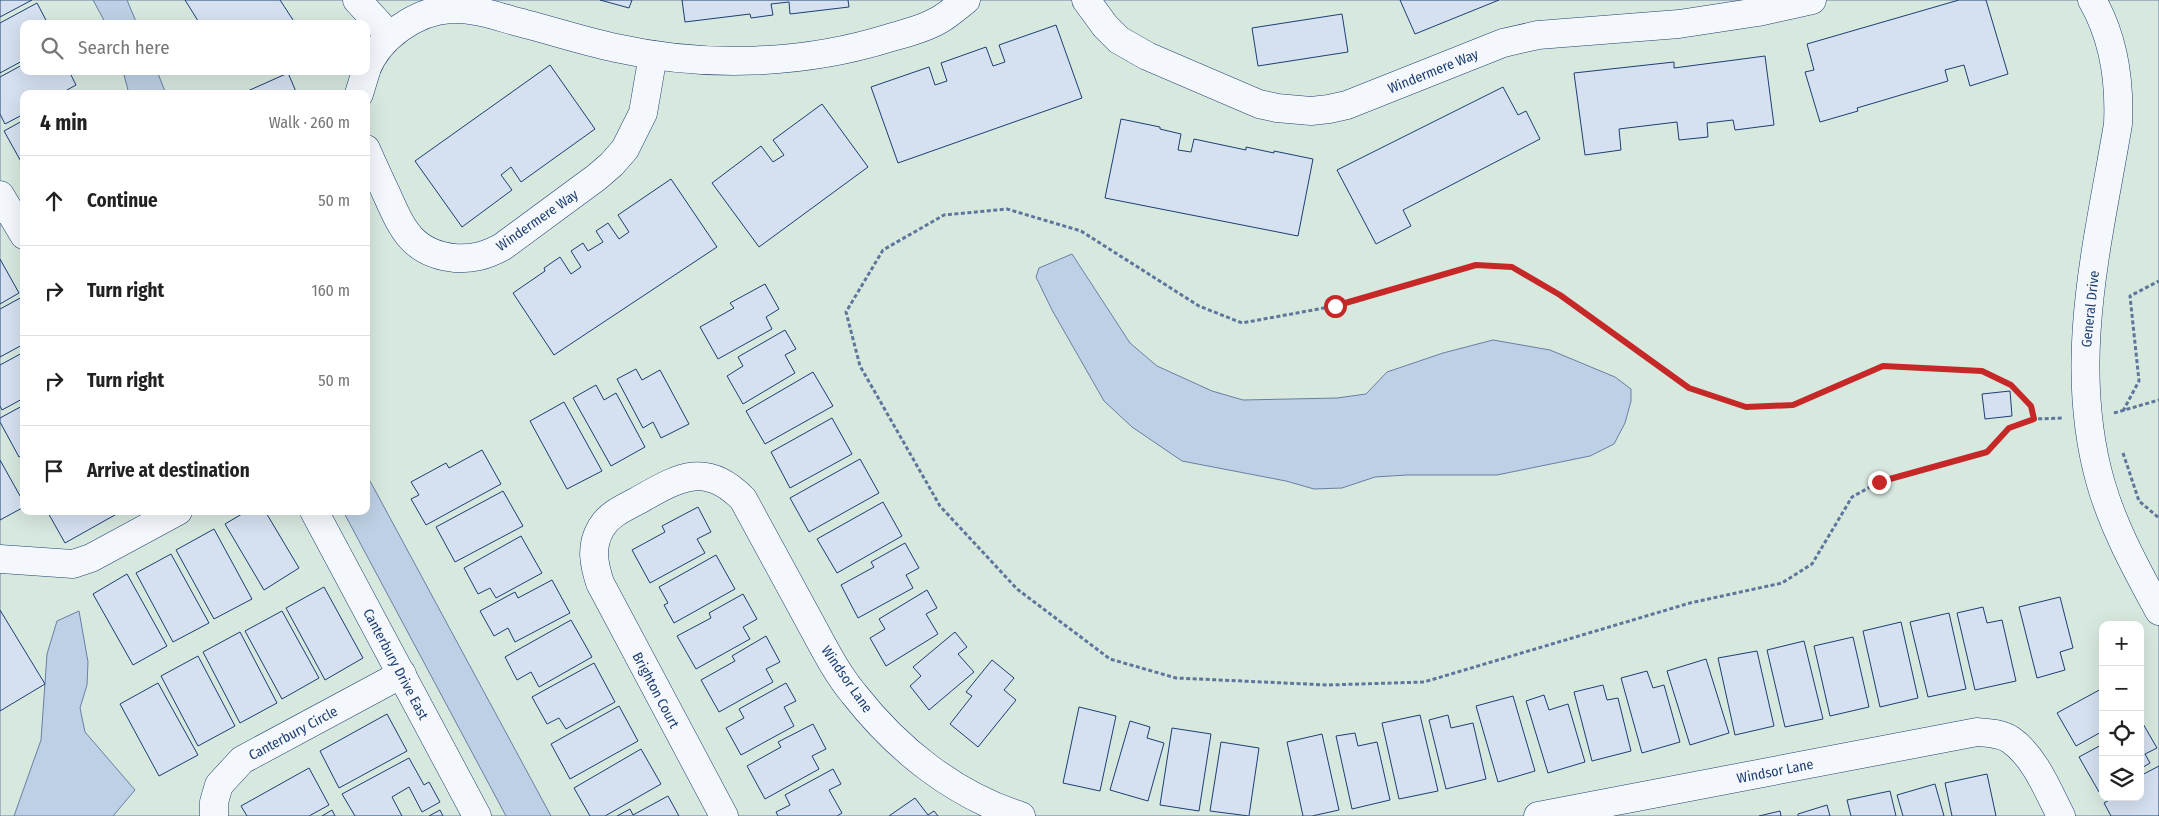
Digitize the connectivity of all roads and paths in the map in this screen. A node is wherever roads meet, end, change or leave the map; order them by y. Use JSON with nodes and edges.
{"nodes":[{"id":1,"x":356,"y":0,"type":"edge"},
{"id":2,"x":966,"y":0,"type":"edge"},
{"id":3,"x":1086,"y":0,"type":"edge"},
{"id":4,"x":1812,"y":0,"type":"edge"},
{"id":5,"x":2092,"y":0,"type":"edge"},
{"id":6,"x":390,"y":36,"type":"junction"},
{"id":7,"x":653,"y":55,"type":"junction"},
{"id":8,"x":370,"y":63,"type":"edge"},
{"id":9,"x":365,"y":75,"type":"edge"},
{"id":10,"x":360,"y":90,"type":"edge"},
{"id":11,"x":370,"y":159,"type":"edge"},
{"id":12,"x":0,"y":195,"type":"edge"},
{"id":13,"x":20,"y":228,"type":"edge"},
{"id":14,"x":2159,"y":281,"type":"edge"},
{"id":15,"x":2123,"y":411,"type":"dead end"},
{"id":16,"x":2111,"y":414,"type":"dead end"},
{"id":17,"x":2034,"y":419,"type":"joint"},
{"id":18,"x":2113,"y":422,"type":"dead end"},
{"id":19,"x":2120,"y":445,"type":"dead end"},
{"id":20,"x":170,"y":515,"type":"edge"},
{"id":21,"x":316,"y":515,"type":"edge"},
{"id":22,"x":2159,"y":518,"type":"edge"},
{"id":23,"x":0,"y":559,"type":"edge"},
{"id":24,"x":593,"y":561,"type":"joint"},
{"id":25,"x":2159,"y":611,"type":"edge"},
{"id":26,"x":402,"y":674,"type":"junction"},
{"id":27,"x":214,"y":816,"type":"edge"},
{"id":28,"x":477,"y":816,"type":"edge"},
{"id":29,"x":724,"y":816,"type":"edge"},
{"id":30,"x":1021,"y":816,"type":"edge"},
{"id":31,"x":1538,"y":816,"type":"edge"},
{"id":32,"x":2061,"y":816,"type":"edge"}],
"edges":[{"from":1,"to":6,"type":"street"},
{"from":2,"to":7,"type":"street"},
{"from":3,"to":4,"type":"street","name":"Windermere Way"},
{"from":5,"to":25,"type":"street","name":"General Drive"},
{"from":6,"to":7,"type":"street"},
{"from":6,"to":8,"type":"street"},
{"from":7,"to":11,"type":"street","name":"Windermere Way"},
{"from":9,"to":10,"type":"street"},
{"from":12,"to":13,"type":"street"},
{"from":14,"to":15,"type":"path"},
{"from":16,"to":18,"type":"path"},
{"from":17,"to":17,"type":"path"},
{"from":19,"to":22,"type":"path"},
{"from":20,"to":23,"type":"street"},
{"from":21,"to":26,"type":"street","name":"Canterbury Drive East"},
{"from":24,"to":29,"type":"street","name":"Brighton Court"},
{"from":24,"to":30,"type":"street","name":"Windsor Lane"},
{"from":26,"to":27,"type":"street","name":"Canterbury Circle"},
{"from":26,"to":28,"type":"street","name":"Canterbury Drive East"},
{"from":31,"to":32,"type":"street","name":"Windsor Lane"}]}
